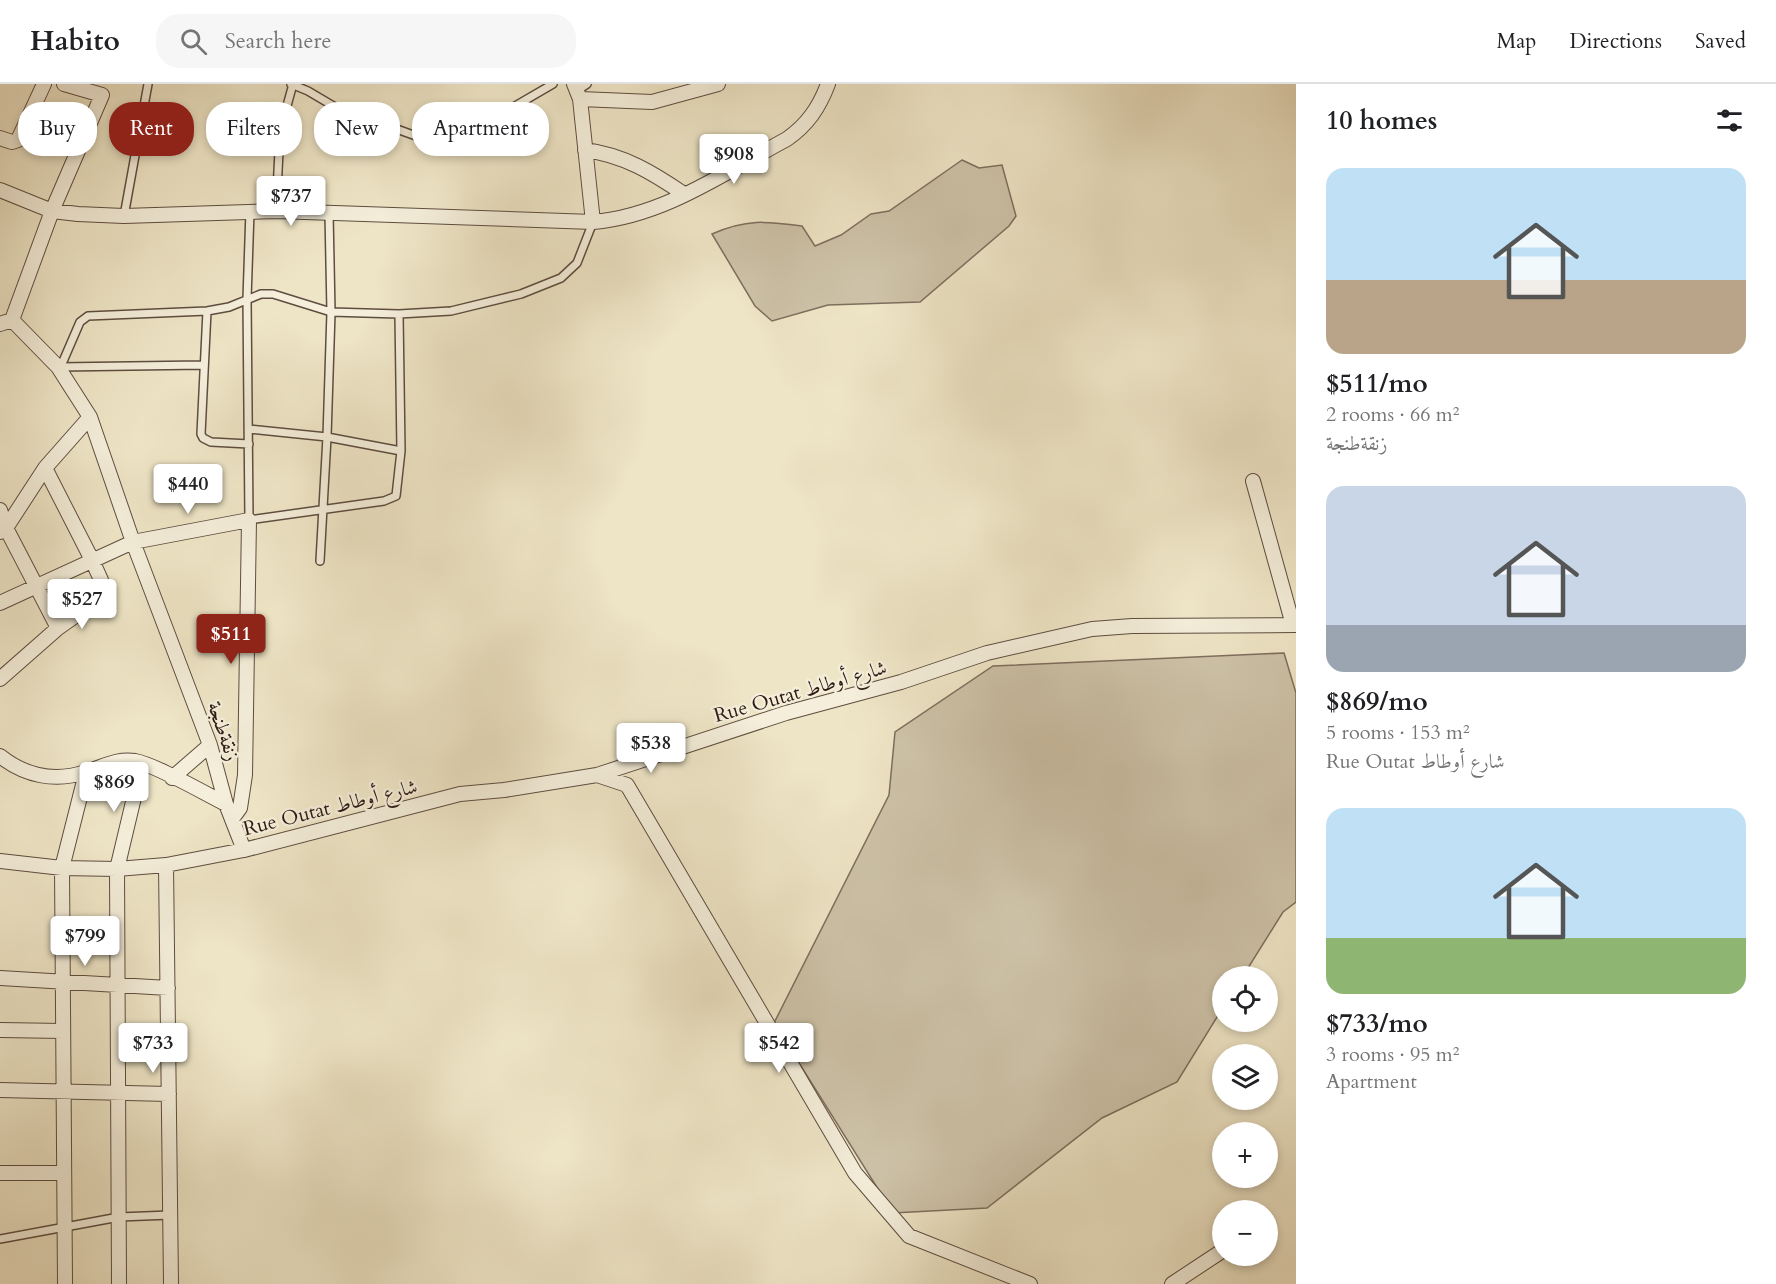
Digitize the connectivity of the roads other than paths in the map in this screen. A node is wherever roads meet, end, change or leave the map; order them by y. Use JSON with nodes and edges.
{"nodes":[{"id":1,"x":44,"y":84,"type":"edge"},
{"id":2,"x":64,"y":84,"type":"edge"},
{"id":3,"x":148,"y":84,"type":"edge"},
{"id":4,"x":292,"y":84,"type":"edge"},
{"id":5,"x":553,"y":84,"type":"edge"},
{"id":6,"x":718,"y":84,"type":"edge"},
{"id":7,"x":828,"y":84,"type":"edge"},
{"id":8,"x":104,"y":89,"type":"edge"},
{"id":9,"x":580,"y":89,"type":"edge"},
{"id":10,"x":0,"y":138,"type":"edge"},
{"id":11,"x":585,"y":150,"type":"junction"},
{"id":12,"x":0,"y":190,"type":"edge"},
{"id":13,"x":684,"y":194,"type":"junction"},
{"id":14,"x":52,"y":211,"type":"junction"},
{"id":15,"x":250,"y":211,"type":"junction"},
{"id":16,"x":276,"y":211,"type":"junction"},
{"id":17,"x":329,"y":213,"type":"junction"},
{"id":18,"x":124,"y":216,"type":"junction"},
{"id":19,"x":593,"y":222,"type":"junction"},
{"id":20,"x":247,"y":299,"type":"junction"},
{"id":21,"x":207,"y":312,"type":"junction"},
{"id":22,"x":331,"y":312,"type":"junction"},
{"id":23,"x":399,"y":314,"type":"junction"},
{"id":24,"x":6,"y":322,"type":"edge"},
{"id":25,"x":203,"y":365,"type":"junction"},
{"id":26,"x":59,"y":367,"type":"junction"},
{"id":27,"x":90,"y":417,"type":"junction"},
{"id":28,"x":249,"y":429,"type":"junction"},
{"id":29,"x":327,"y":437,"type":"junction"},
{"id":30,"x":249,"y":444,"type":"junction"},
{"id":31,"x":401,"y":451,"type":"junction"},
{"id":32,"x":45,"y":468,"type":"junction"},
{"id":33,"x":1253,"y":481,"type":"dead end"},
{"id":34,"x":0,"y":510,"type":"edge"},
{"id":35,"x":325,"y":510,"type":"junction"},
{"id":36,"x":249,"y":520,"type":"junction"},
{"id":37,"x":3,"y":530,"type":"edge"},
{"id":38,"x":133,"y":542,"type":"junction"},
{"id":39,"x":93,"y":560,"type":"junction"},
{"id":40,"x":320,"y":561,"type":"dead end"},
{"id":41,"x":36,"y":587,"type":"junction"},
{"id":42,"x":0,"y":603,"type":"edge"},
{"id":43,"x":1295,"y":625,"type":"edge"},
{"id":44,"x":58,"y":628,"type":"junction"},
{"id":45,"x":0,"y":679,"type":"edge"},
{"id":46,"x":210,"y":745,"type":"junction"},
{"id":47,"x":0,"y":756,"type":"edge"},
{"id":48,"x":142,"y":764,"type":"junction"},
{"id":49,"x":86,"y":773,"type":"junction"},
{"id":50,"x":597,"y":775,"type":"junction"},
{"id":51,"x":172,"y":777,"type":"junction"},
{"id":52,"x":226,"y":804,"type":"junction"},
{"id":53,"x":232,"y":819,"type":"junction"},
{"id":54,"x":244,"y":850,"type":"junction"},
{"id":55,"x":0,"y":861,"type":"edge"},
{"id":56,"x":166,"y":864,"type":"junction"},
{"id":57,"x":62,"y":868,"type":"junction"},
{"id":58,"x":117,"y":869,"type":"junction"},
{"id":59,"x":0,"y":978,"type":"edge"},
{"id":60,"x":62,"y":982,"type":"junction"},
{"id":61,"x":118,"y":985,"type":"junction"},
{"id":62,"x":168,"y":987,"type":"junction"},
{"id":63,"x":0,"y":1030,"type":"edge"},
{"id":64,"x":63,"y":1031,"type":"junction"},
{"id":65,"x":0,"y":1090,"type":"edge"},
{"id":66,"x":63,"y":1090,"type":"junction"},
{"id":67,"x":118,"y":1092,"type":"junction"},
{"id":68,"x":169,"y":1094,"type":"junction"},
{"id":69,"x":0,"y":1173,"type":"edge"},
{"id":70,"x":64,"y":1173,"type":"junction"},
{"id":71,"x":170,"y":1215,"type":"junction"},
{"id":72,"x":119,"y":1217,"type":"junction"},
{"id":73,"x":64,"y":1226,"type":"junction"},
{"id":74,"x":0,"y":1239,"type":"edge"},
{"id":75,"x":1212,"y":1258,"type":"edge"},
{"id":76,"x":64,"y":1284,"type":"edge"},
{"id":77,"x":119,"y":1284,"type":"edge"},
{"id":78,"x":171,"y":1284,"type":"edge"},
{"id":79,"x":1030,"y":1284,"type":"edge"},
{"id":80,"x":1172,"y":1284,"type":"edge"}],
"edges":[{"from":1,"to":10,"type":"street"},
{"from":2,"to":8,"type":"street"},
{"from":3,"to":18,"type":"lane"},
{"from":4,"to":5,"type":"lane"},
{"from":4,"to":16,"type":"lane"},
{"from":6,"to":9,"type":"street"},
{"from":7,"to":13,"type":"street"},
{"from":8,"to":14,"type":"street"},
{"from":9,"to":11,"type":"street"},
{"from":11,"to":13,"type":"street"},
{"from":11,"to":19,"type":"street"},
{"from":12,"to":14,"type":"street"},
{"from":13,"to":19,"type":"street"},
{"from":14,"to":18,"type":"street"},
{"from":14,"to":24,"type":"street"},
{"from":15,"to":16,"type":"street"},
{"from":15,"to":18,"type":"street"},
{"from":15,"to":20,"type":"lane"},
{"from":16,"to":17,"type":"street"},
{"from":17,"to":19,"type":"street"},
{"from":17,"to":22,"type":"lane"},
{"from":19,"to":23,"type":"lane"},
{"from":20,"to":21,"type":"lane"},
{"from":20,"to":22,"type":"lane"},
{"from":20,"to":28,"type":"lane"},
{"from":21,"to":25,"type":"lane"},
{"from":21,"to":26,"type":"lane"},
{"from":22,"to":23,"type":"lane"},
{"from":22,"to":29,"type":"lane"},
{"from":23,"to":31,"type":"lane"},
{"from":24,"to":26,"type":"street","name":"زنقةطنجة"},
{"from":25,"to":26,"type":"lane"},
{"from":25,"to":30,"type":"lane"},
{"from":26,"to":27,"type":"street","name":"زنقةطنجة"},
{"from":27,"to":32,"type":"street"},
{"from":27,"to":38,"type":"street","name":"زنقةطنجة"},
{"from":28,"to":29,"type":"lane"},
{"from":28,"to":30,"type":"lane"},
{"from":29,"to":31,"type":"lane"},
{"from":29,"to":35,"type":"lane"},
{"from":30,"to":36,"type":"lane"},
{"from":31,"to":35,"type":"lane"},
{"from":32,"to":37,"type":"street"},
{"from":32,"to":39,"type":"street"},
{"from":33,"to":43,"type":"street"},
{"from":34,"to":37,"type":"street"},
{"from":35,"to":36,"type":"lane"},
{"from":35,"to":40,"type":"lane"},
{"from":36,"to":38,"type":"street"},
{"from":36,"to":53,"type":"street"},
{"from":37,"to":41,"type":"street"},
{"from":38,"to":39,"type":"street"},
{"from":38,"to":46,"type":"street","name":"زنقةطنجة"},
{"from":39,"to":41,"type":"street"},
{"from":39,"to":44,"type":"street"},
{"from":41,"to":42,"type":"street"},
{"from":41,"to":44,"type":"street"},
{"from":43,"to":50,"type":"street","name":"Rue Outat شارع أوطاط"},
{"from":44,"to":45,"type":"street"},
{"from":46,"to":51,"type":"street"},
{"from":46,"to":52,"type":"street","name":"زنقةطنجة"},
{"from":47,"to":49,"type":"street"},
{"from":48,"to":49,"type":"street"},
{"from":48,"to":51,"type":"street"},
{"from":48,"to":58,"type":"street"},
{"from":49,"to":57,"type":"street"},
{"from":50,"to":54,"type":"street","name":"Rue Outat شارع أوطاط"},
{"from":50,"to":79,"type":"street"},
{"from":51,"to":52,"type":"street"},
{"from":52,"to":53,"type":"street","name":"زنقةطنجة"},
{"from":53,"to":54,"type":"street","name":"زنقةطنجة"},
{"from":54,"to":56,"type":"street","name":"Rue Outat شارع أوطاط"},
{"from":55,"to":57,"type":"street","name":"Rue Outat شارع أوطاط"},
{"from":56,"to":58,"type":"street","name":"Rue Outat شارع أوطاط"},
{"from":56,"to":62,"type":"street"},
{"from":57,"to":58,"type":"street","name":"Rue Outat شارع أوطاط"},
{"from":57,"to":60,"type":"street"},
{"from":58,"to":61,"type":"street"},
{"from":59,"to":60,"type":"street"},
{"from":60,"to":61,"type":"street"},
{"from":60,"to":64,"type":"street"},
{"from":61,"to":62,"type":"street"},
{"from":61,"to":67,"type":"street"},
{"from":62,"to":68,"type":"street"},
{"from":63,"to":64,"type":"street"},
{"from":64,"to":66,"type":"street"},
{"from":65,"to":66,"type":"street"},
{"from":66,"to":67,"type":"street"},
{"from":66,"to":70,"type":"street"},
{"from":67,"to":68,"type":"street"},
{"from":67,"to":72,"type":"street"},
{"from":68,"to":71,"type":"street"},
{"from":69,"to":70,"type":"street"},
{"from":70,"to":73,"type":"street"},
{"from":71,"to":72,"type":"lane"},
{"from":71,"to":78,"type":"street"},
{"from":72,"to":73,"type":"lane"},
{"from":72,"to":77,"type":"street"},
{"from":73,"to":74,"type":"lane"},
{"from":73,"to":76,"type":"street"},
{"from":75,"to":80,"type":"street"}]}
